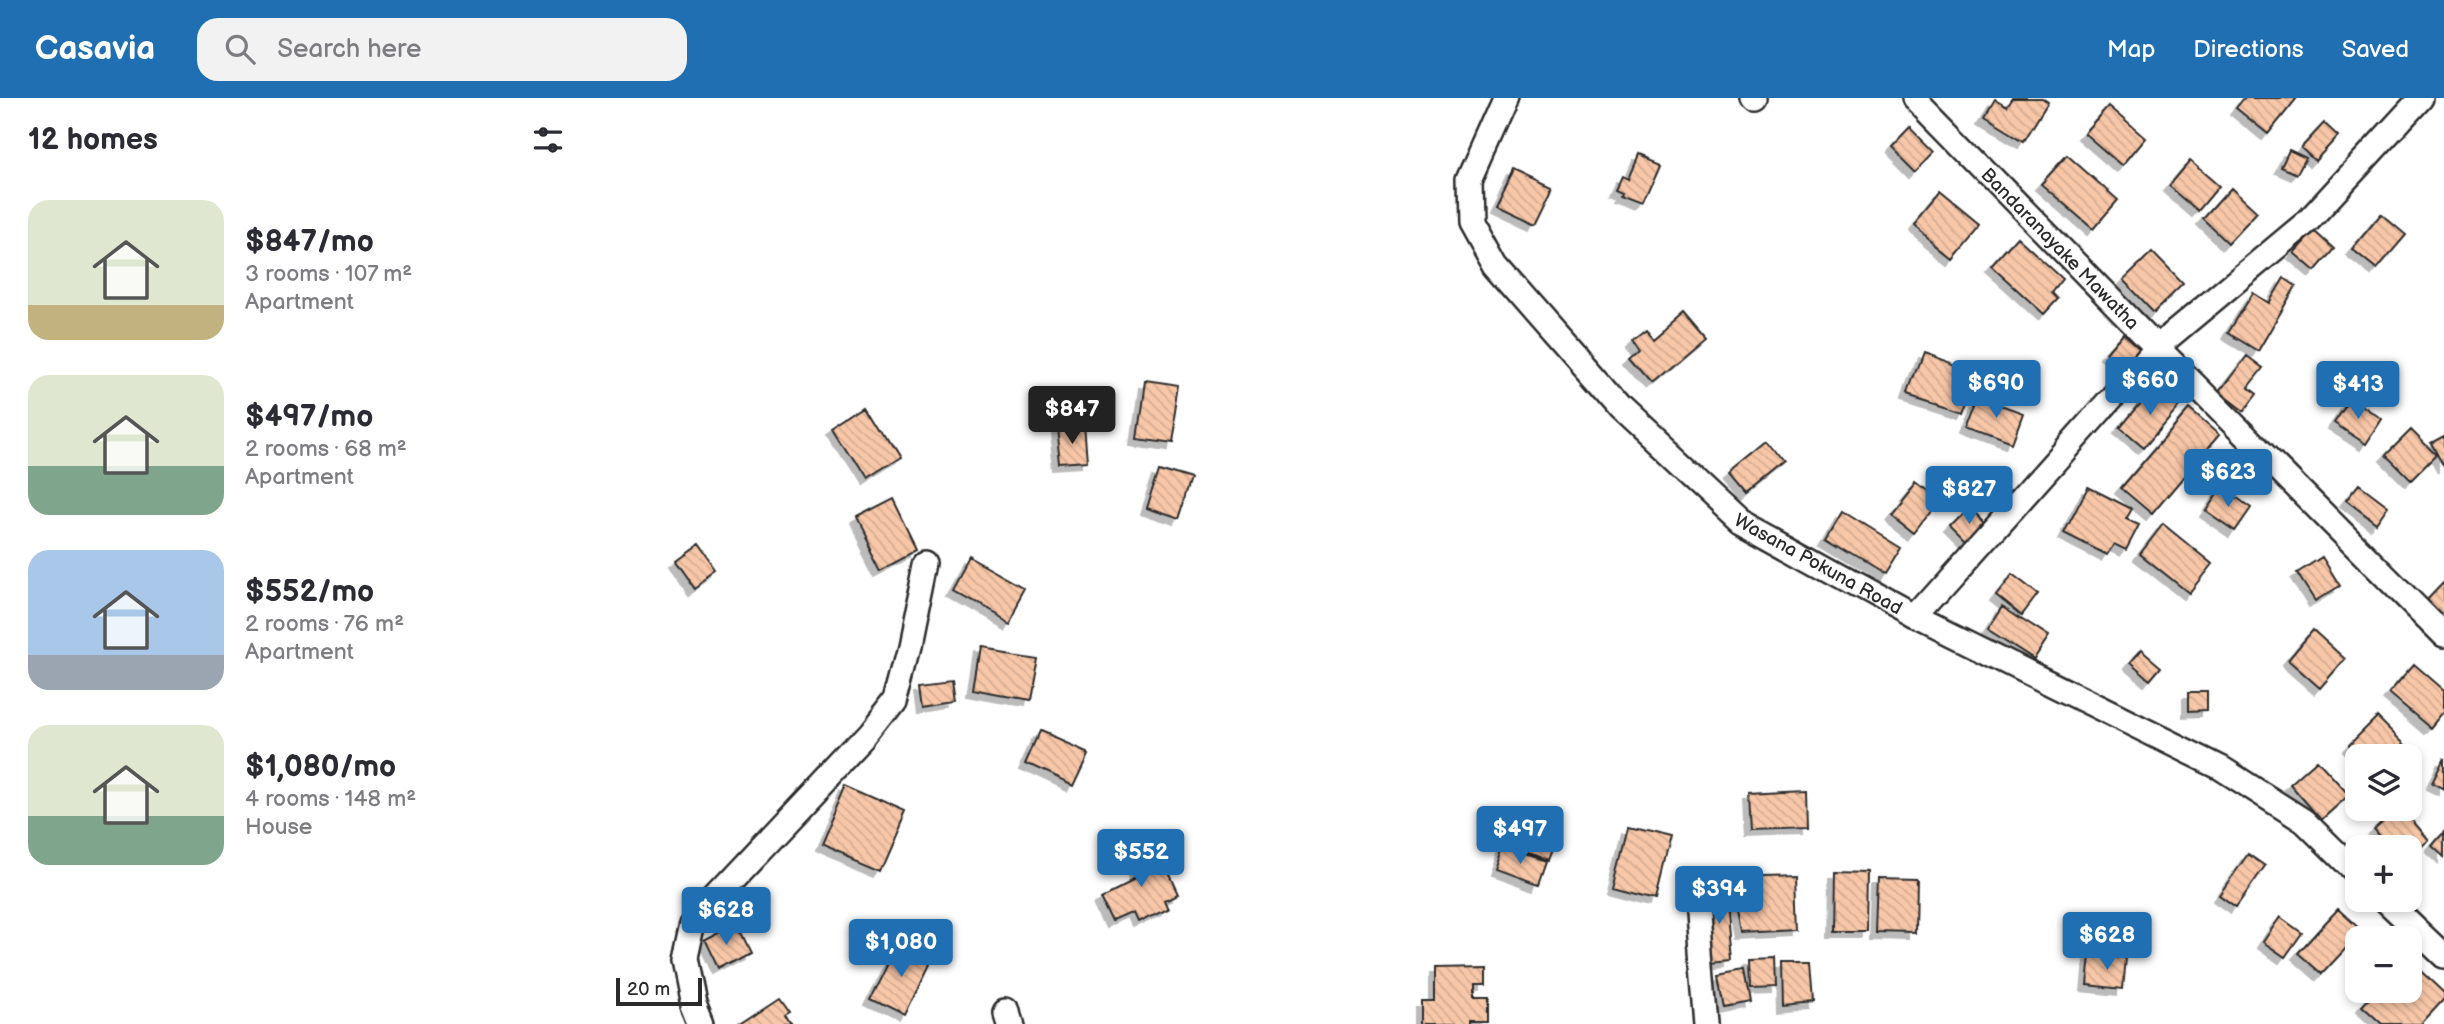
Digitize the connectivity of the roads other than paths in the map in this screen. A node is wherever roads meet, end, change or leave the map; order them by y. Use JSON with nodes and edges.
{"nodes":[{"id":1,"x":1507,"y":98,"type":"edge"},
{"id":2,"x":1914,"y":98,"type":"edge"},
{"id":3,"x":2421,"y":98,"type":"edge"},
{"id":4,"x":2157,"y":347,"type":"junction"},
{"id":5,"x":926,"y":564,"type":"dead end"},
{"id":6,"x":1916,"y":617,"type":"junction"},
{"id":7,"x":2444,"y":635,"type":"edge"},
{"id":8,"x":2345,"y":861,"type":"edge"},
{"id":9,"x":2398,"y":912,"type":"edge"},
{"id":10,"x":1697,"y":915,"type":"dead end"},
{"id":11,"x":2444,"y":956,"type":"edge"},
{"id":12,"x":701,"y":1024,"type":"edge"},
{"id":13,"x":1706,"y":1024,"type":"edge"}],
"edges":[{"from":1,"to":6,"type":"street","name":"Wasana Pokuna Road"},
{"from":2,"to":4,"type":"street","name":"Bandaranayake Mawatha"},
{"from":3,"to":4,"type":"street"},
{"from":4,"to":6,"type":"street"},
{"from":4,"to":7,"type":"street","name":"Bandaranayake Mawatha"},
{"from":5,"to":12,"type":"street"},
{"from":6,"to":8,"type":"street","name":"Wasana Pokuna Road"},
{"from":9,"to":11,"type":"street"},
{"from":10,"to":13,"type":"street"}]}
